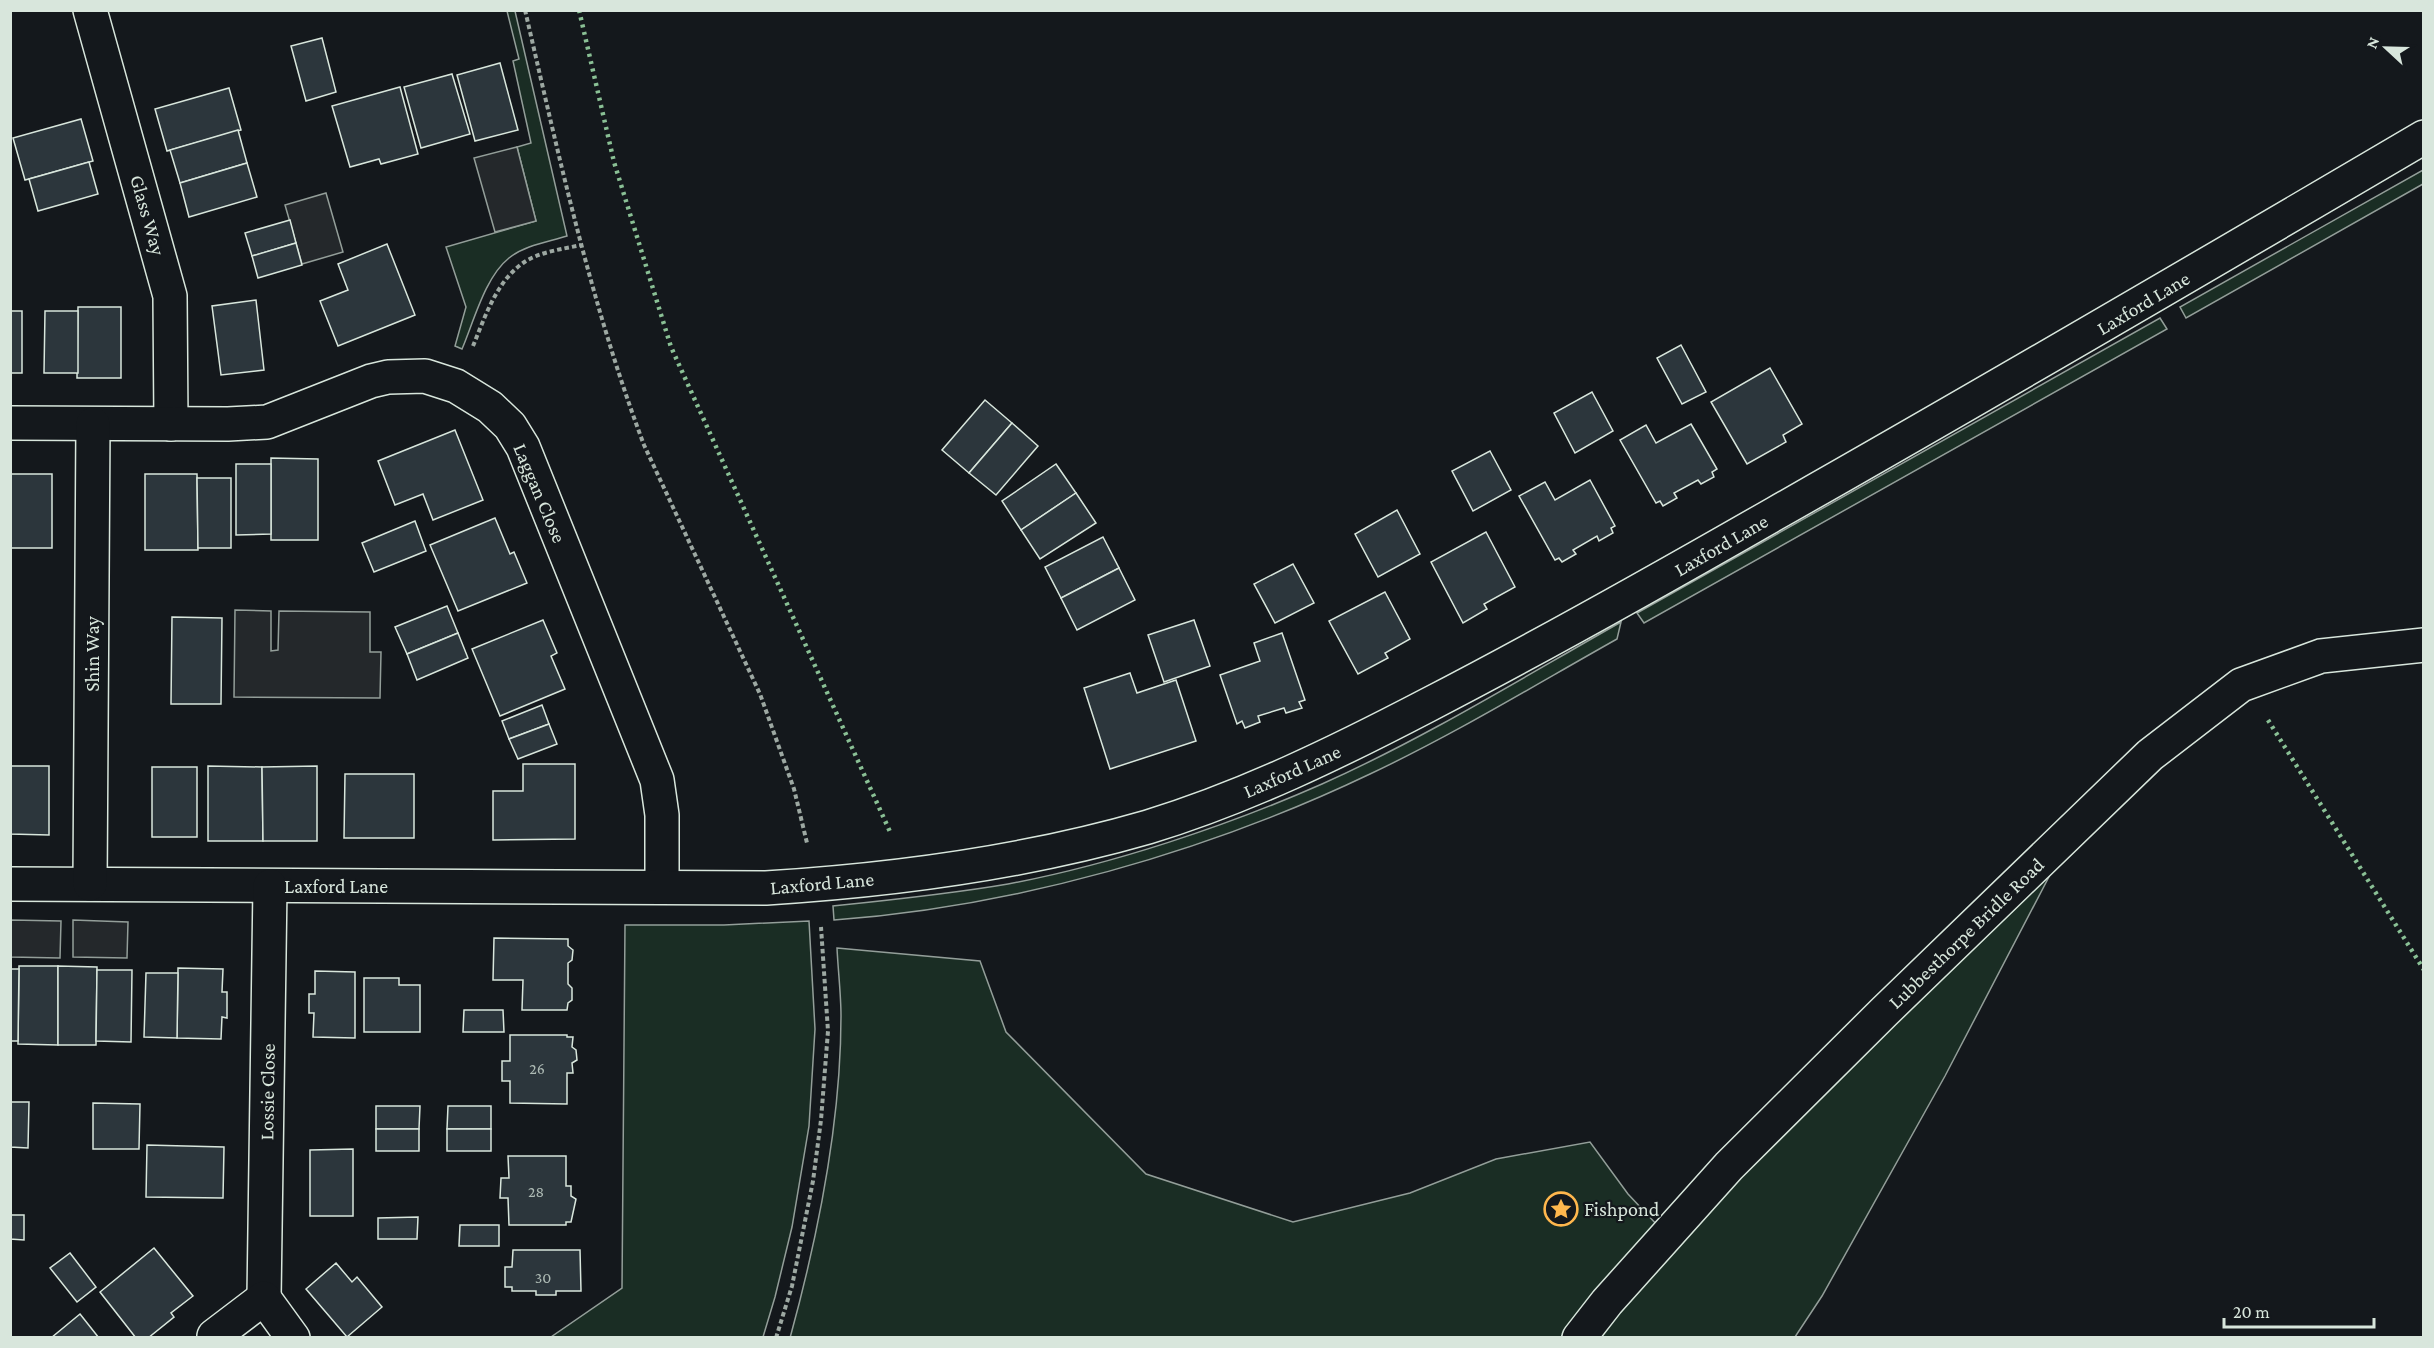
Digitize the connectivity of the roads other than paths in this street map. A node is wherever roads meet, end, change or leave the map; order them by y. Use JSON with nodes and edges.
{"nodes":[{"id":1,"x":90,"y":10,"type":"edge"},
{"id":2,"x":2424,"y":137,"type":"edge"},
{"id":3,"x":10,"y":423,"type":"edge"},
{"id":4,"x":93,"y":424,"type":"junction"},
{"id":5,"x":171,"y":424,"type":"junction"},
{"id":6,"x":2424,"y":645,"type":"edge"},
{"id":7,"x":10,"y":884,"type":"edge"},
{"id":8,"x":90,"y":884,"type":"junction"},
{"id":9,"x":270,"y":886,"type":"junction"},
{"id":10,"x":662,"y":887,"type":"junction"},
{"id":11,"x":264,"y":1298,"type":"junction"},
{"id":12,"x":214,"y":1336,"type":"edge"},
{"id":13,"x":293,"y":1338,"type":"edge"},
{"id":14,"x":1579,"y":1338,"type":"edge"}],
"edges":[{"from":1,"to":5,"type":"street","name":"Glass Way"},
{"from":2,"to":10,"type":"street","name":"Laxford Lane"},
{"from":3,"to":4,"type":"street","name":"Laggan Close"},
{"from":4,"to":5,"type":"street","name":"Laggan Close"},
{"from":4,"to":8,"type":"street","name":"Shin Way"},
{"from":5,"to":10,"type":"street","name":"Laggan Close"},
{"from":6,"to":14,"type":"street","name":"Lubbesthorpe Bridle Road"},
{"from":7,"to":8,"type":"street","name":"Laxford Lane"},
{"from":8,"to":9,"type":"street","name":"Laxford Lane"},
{"from":9,"to":10,"type":"street","name":"Laxford Lane"},
{"from":9,"to":11,"type":"street","name":"Lossie Close"},
{"from":11,"to":12,"type":"street"},
{"from":11,"to":13,"type":"street"}]}
